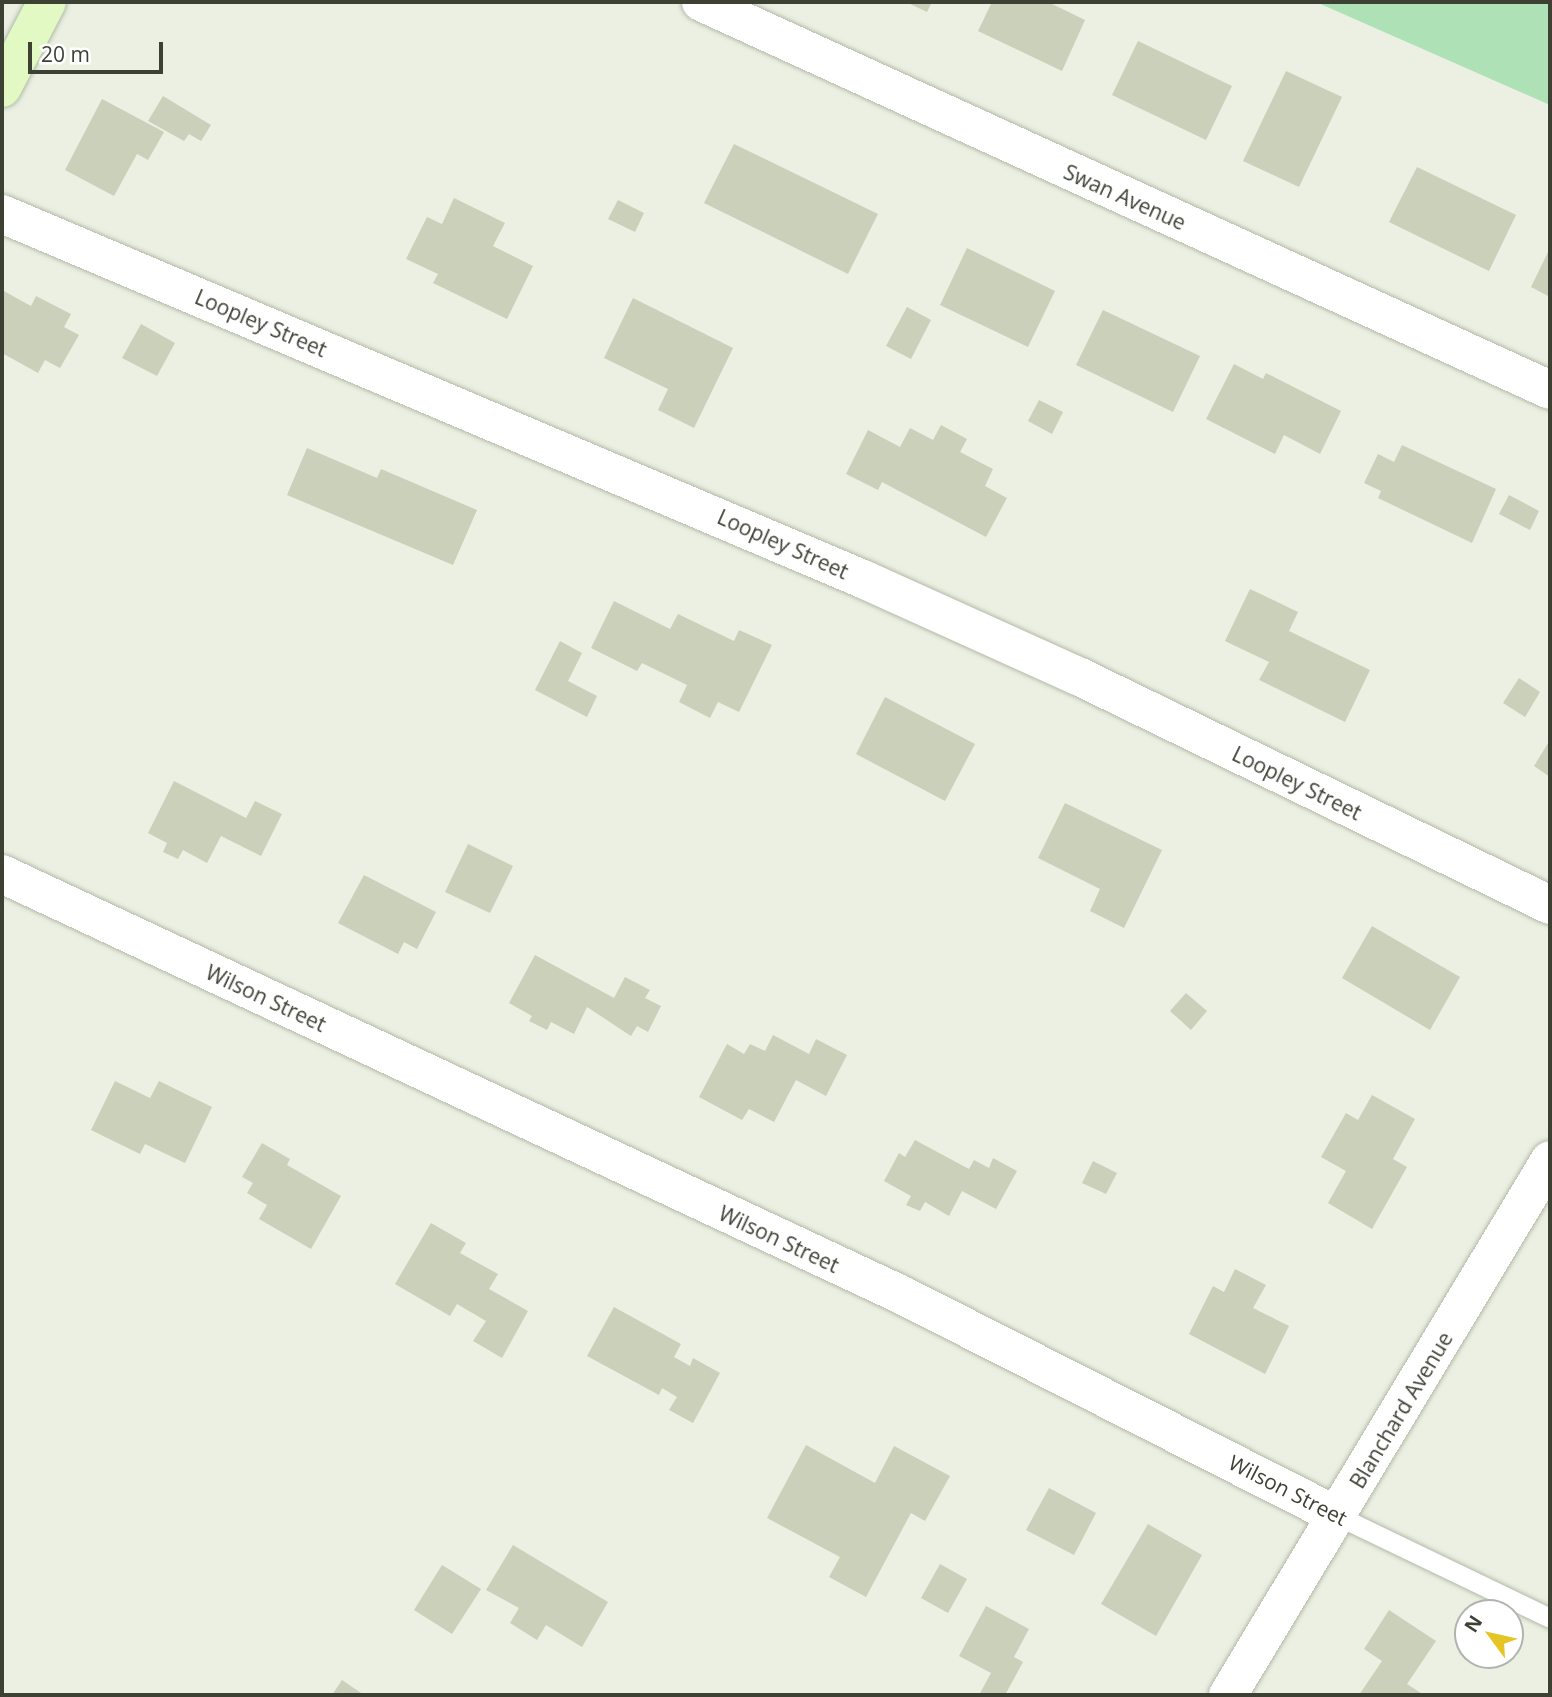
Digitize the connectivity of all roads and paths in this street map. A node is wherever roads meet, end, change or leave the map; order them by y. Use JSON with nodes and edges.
{"nodes":[{"id":1,"x":47,"y":2,"type":"edge"},
{"id":2,"x":701,"y":2,"type":"edge"},
{"id":3,"x":2,"y":88,"type":"edge"},
{"id":4,"x":2,"y":214,"type":"edge"},
{"id":5,"x":1550,"y":390,"type":"edge"},
{"id":6,"x":2,"y":874,"type":"edge"},
{"id":7,"x":1550,"y":905,"type":"edge"},
{"id":8,"x":1550,"y":1160,"type":"edge"},
{"id":9,"x":1338,"y":1516,"type":"junction"},
{"id":10,"x":1550,"y":1618,"type":"edge"},
{"id":11,"x":1228,"y":1695,"type":"edge"}],
"edges":[{"from":1,"to":3,"type":"main road"},
{"from":2,"to":5,"type":"street","name":"Swan Avenue"},
{"from":4,"to":7,"type":"street","name":"Loopley Street"},
{"from":6,"to":9,"type":"street","name":"Wilson Street"},
{"from":8,"to":9,"type":"street","name":"Blanchard Avenue"},
{"from":9,"to":10,"type":"lane","name":"Wilson Street"},
{"from":9,"to":11,"type":"street","name":"Blanchard Avenue"}]}
